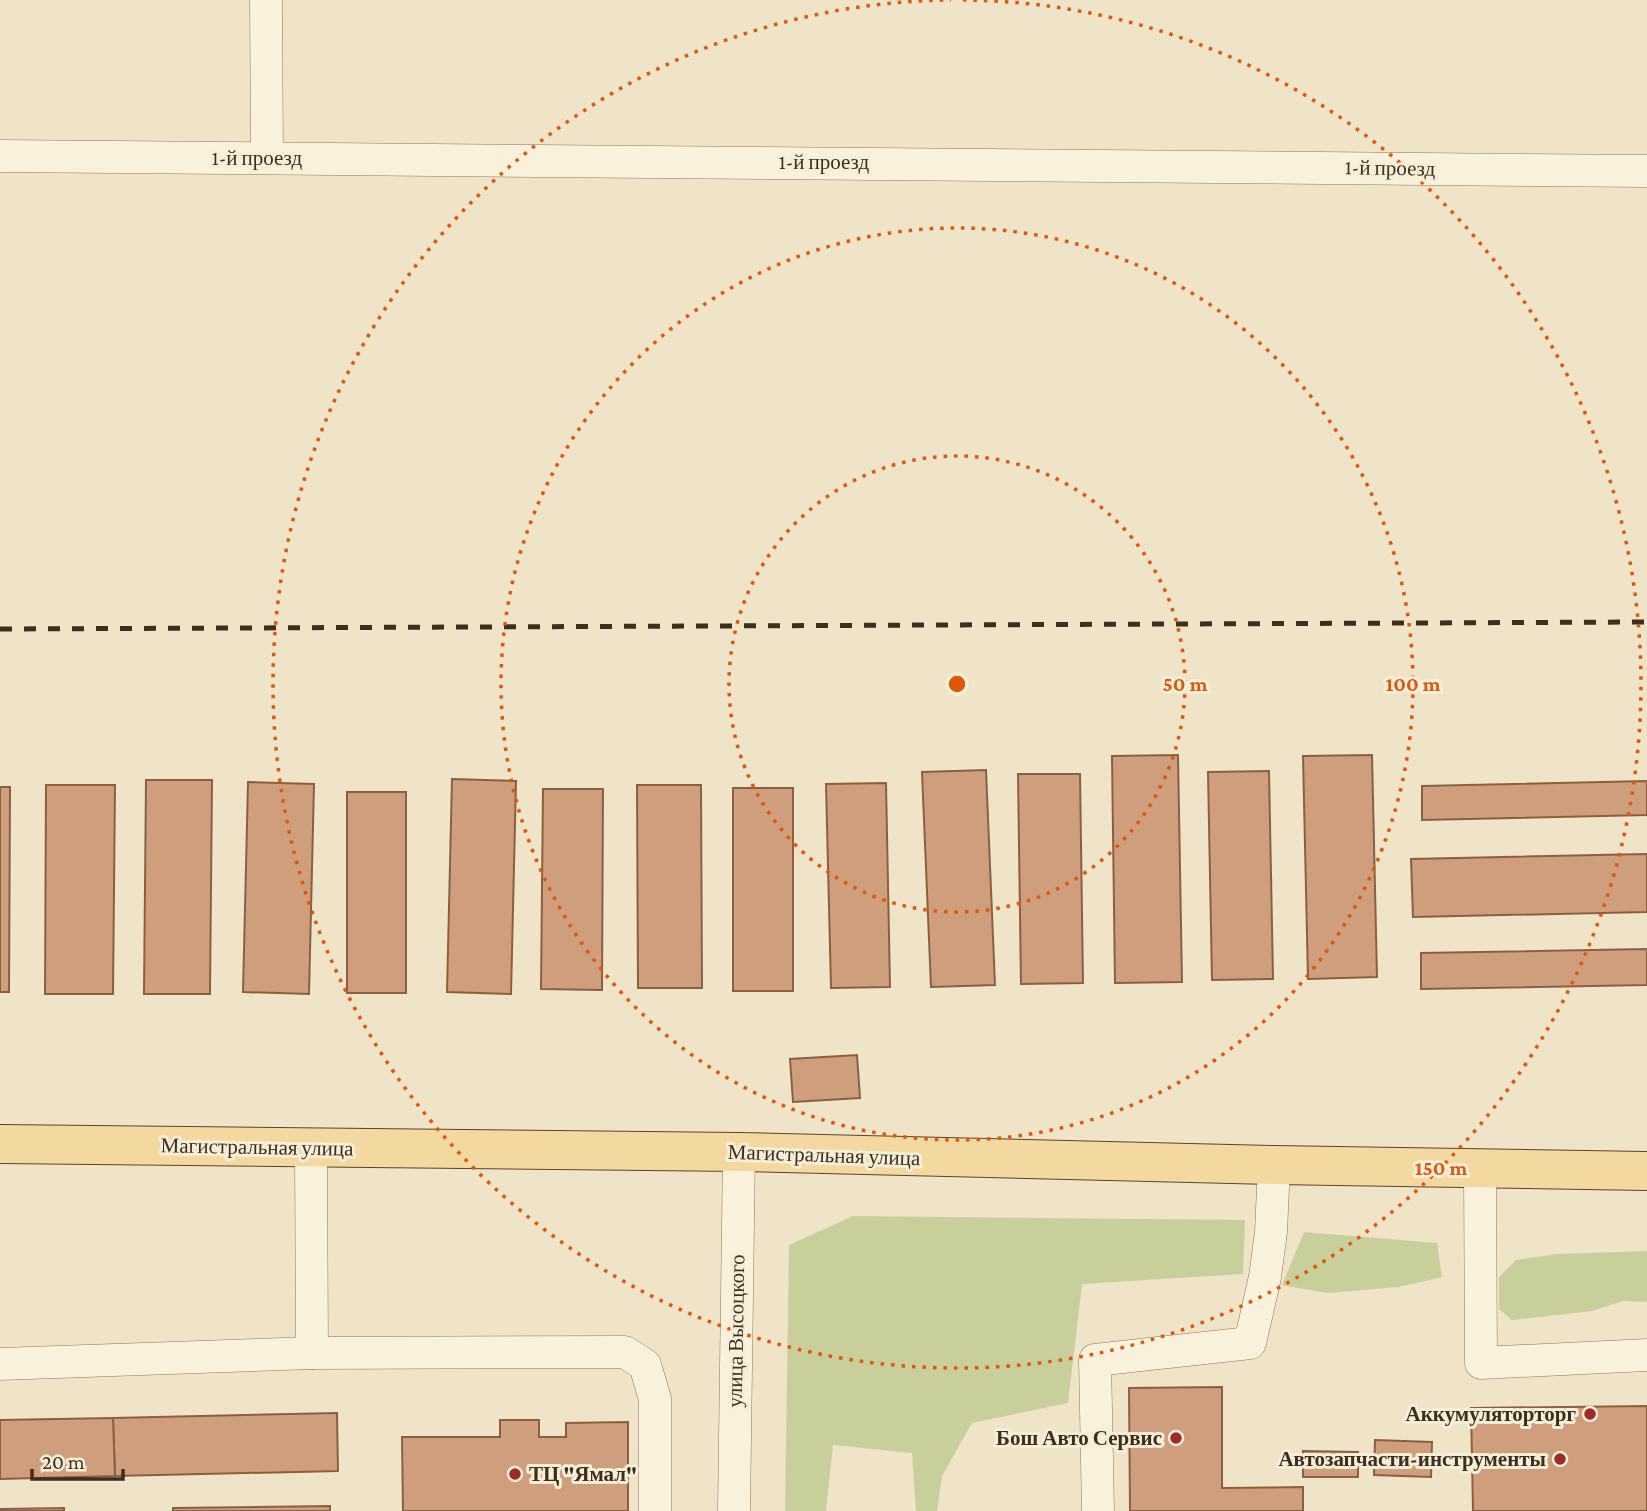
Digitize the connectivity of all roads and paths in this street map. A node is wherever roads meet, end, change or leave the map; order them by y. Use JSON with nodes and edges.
{"nodes":[{"id":1,"x":266,"y":0,"type":"edge"},
{"id":2,"x":0,"y":156,"type":"edge"},
{"id":3,"x":267,"y":158,"type":"junction"},
{"id":4,"x":1647,"y":171,"type":"edge"},
{"id":5,"x":0,"y":1144,"type":"edge"},
{"id":6,"x":311,"y":1148,"type":"junction"},
{"id":7,"x":739,"y":1152,"type":"junction"},
{"id":8,"x":1274,"y":1165,"type":"junction"},
{"id":9,"x":1480,"y":1169,"type":"junction"},
{"id":10,"x":1647,"y":1171,"type":"edge"},
{"id":11,"x":312,"y":1353,"type":"junction"},
{"id":12,"x":1647,"y":1355,"type":"edge"},
{"id":13,"x":0,"y":1364,"type":"edge"},
{"id":14,"x":655,"y":1511,"type":"edge"},
{"id":15,"x":734,"y":1511,"type":"edge"},
{"id":16,"x":1098,"y":1511,"type":"edge"}],
"edges":[{"from":1,"to":3,"type":"street"},
{"from":2,"to":3,"type":"street","name":"1-й проезд"},
{"from":3,"to":4,"type":"street","name":"1-й проезд"},
{"from":5,"to":6,"type":"main road","name":"Магистральная улица"},
{"from":6,"to":7,"type":"main road","name":"Магистральная улица"},
{"from":6,"to":11,"type":"street"},
{"from":7,"to":8,"type":"main road","name":"Магистральная улица"},
{"from":7,"to":15,"type":"street","name":"улица Высоцкого"},
{"from":8,"to":9,"type":"main road","name":"Магистральная улица"},
{"from":8,"to":16,"type":"street"},
{"from":9,"to":10,"type":"main road","name":"Магистральная улица"},
{"from":9,"to":12,"type":"street"},
{"from":11,"to":13,"type":"street"},
{"from":11,"to":14,"type":"street"}]}
